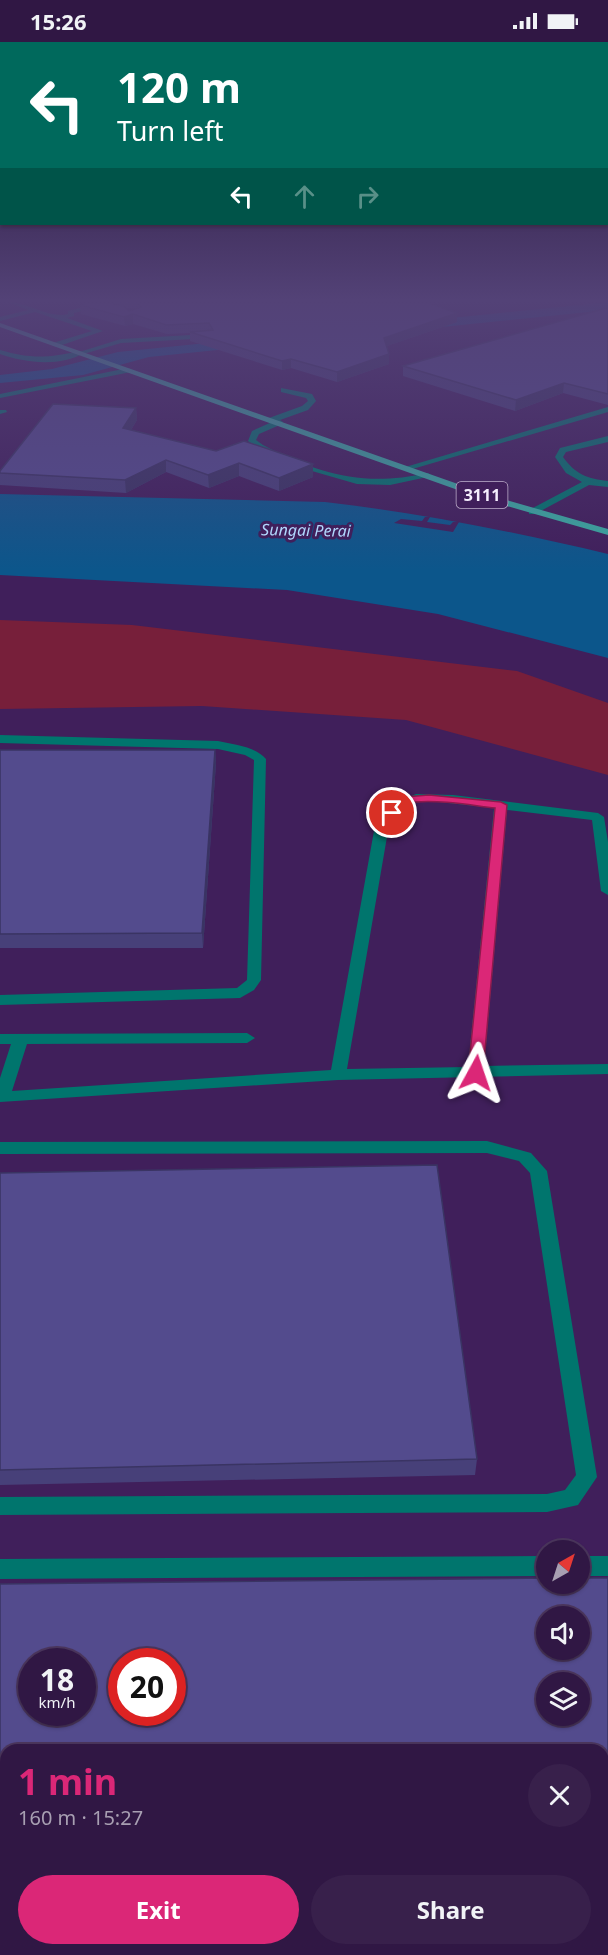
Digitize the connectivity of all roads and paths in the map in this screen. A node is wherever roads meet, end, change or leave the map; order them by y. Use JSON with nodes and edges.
{"nodes":[{"id":1,"x":22,"y":391,"type":"edge"},
{"id":2,"x":189,"y":391,"type":"edge"},
{"id":3,"x":289,"y":391,"type":"edge"},
{"id":4,"x":0,"y":396,"type":"edge"},
{"id":5,"x":608,"y":409,"type":"edge"},
{"id":6,"x":275,"y":421,"type":"junction"},
{"id":7,"x":608,"y":439,"type":"edge"},
{"id":8,"x":406,"y":468,"type":"junction"},
{"id":9,"x":428,"y":476,"type":"junction"},
{"id":10,"x":588,"y":482,"type":"junction"},
{"id":11,"x":608,"y":484,"type":"edge"},
{"id":12,"x":532,"y":512,"type":"junction"},
{"id":13,"x":608,"y":532,"type":"edge"},
{"id":14,"x":0,"y":740,"type":"edge"},
{"id":15,"x":501,"y":805,"type":"junction"},
{"id":16,"x":603,"y":818,"type":"edge"},
{"id":17,"x":608,"y":891,"type":"edge"},
{"id":18,"x":0,"y":1000,"type":"edge"},
{"id":19,"x":247,"y":1038,"type":"dead end"},
{"id":20,"x":0,"y":1039,"type":"edge"},
{"id":21,"x":20,"y":1040,"type":"junction"},
{"id":22,"x":608,"y":1069,"type":"edge"},
{"id":23,"x":476,"y":1073,"type":"junction"},
{"id":24,"x":338,"y":1075,"type":"junction"},
{"id":25,"x":1,"y":1097,"type":"edge"},
{"id":26,"x":0,"y":1148,"type":"edge"},
{"id":27,"x":0,"y":1506,"type":"edge"},
{"id":28,"x":536,"y":1566,"type":"edge"},
{"id":29,"x":590,"y":1566,"type":"edge"},
{"id":30,"x":608,"y":1566,"type":"edge"},
{"id":31,"x":0,"y":1569,"type":"edge"}],
"edges":[{"from":1,"to":4,"type":"street"},
{"from":2,"to":6,"type":"main road","number":"3111"},
{"from":3,"to":6,"type":"street"},
{"from":5,"to":8,"type":"street"},
{"from":6,"to":8,"type":"main road","number":"3111"},
{"from":6,"to":9,"type":"street"},
{"from":7,"to":10,"type":"street"},
{"from":8,"to":9,"type":"main road","number":"3111"},
{"from":9,"to":12,"type":"main road","number":"3111"},
{"from":10,"to":11,"type":"street"},
{"from":10,"to":12,"type":"street"},
{"from":12,"to":13,"type":"main road","number":"3111"},
{"from":14,"to":18,"type":"street"},
{"from":15,"to":16,"type":"street"},
{"from":15,"to":23,"type":"street"},
{"from":15,"to":24,"type":"street"},
{"from":16,"to":17,"type":"street"},
{"from":19,"to":21,"type":"street"},
{"from":20,"to":21,"type":"street"},
{"from":21,"to":25,"type":"street"},
{"from":22,"to":23,"type":"street"},
{"from":23,"to":24,"type":"street"},
{"from":24,"to":25,"type":"street"},
{"from":26,"to":27,"type":"street"},
{"from":28,"to":31,"type":"street"},
{"from":29,"to":30,"type":"street"}]}
